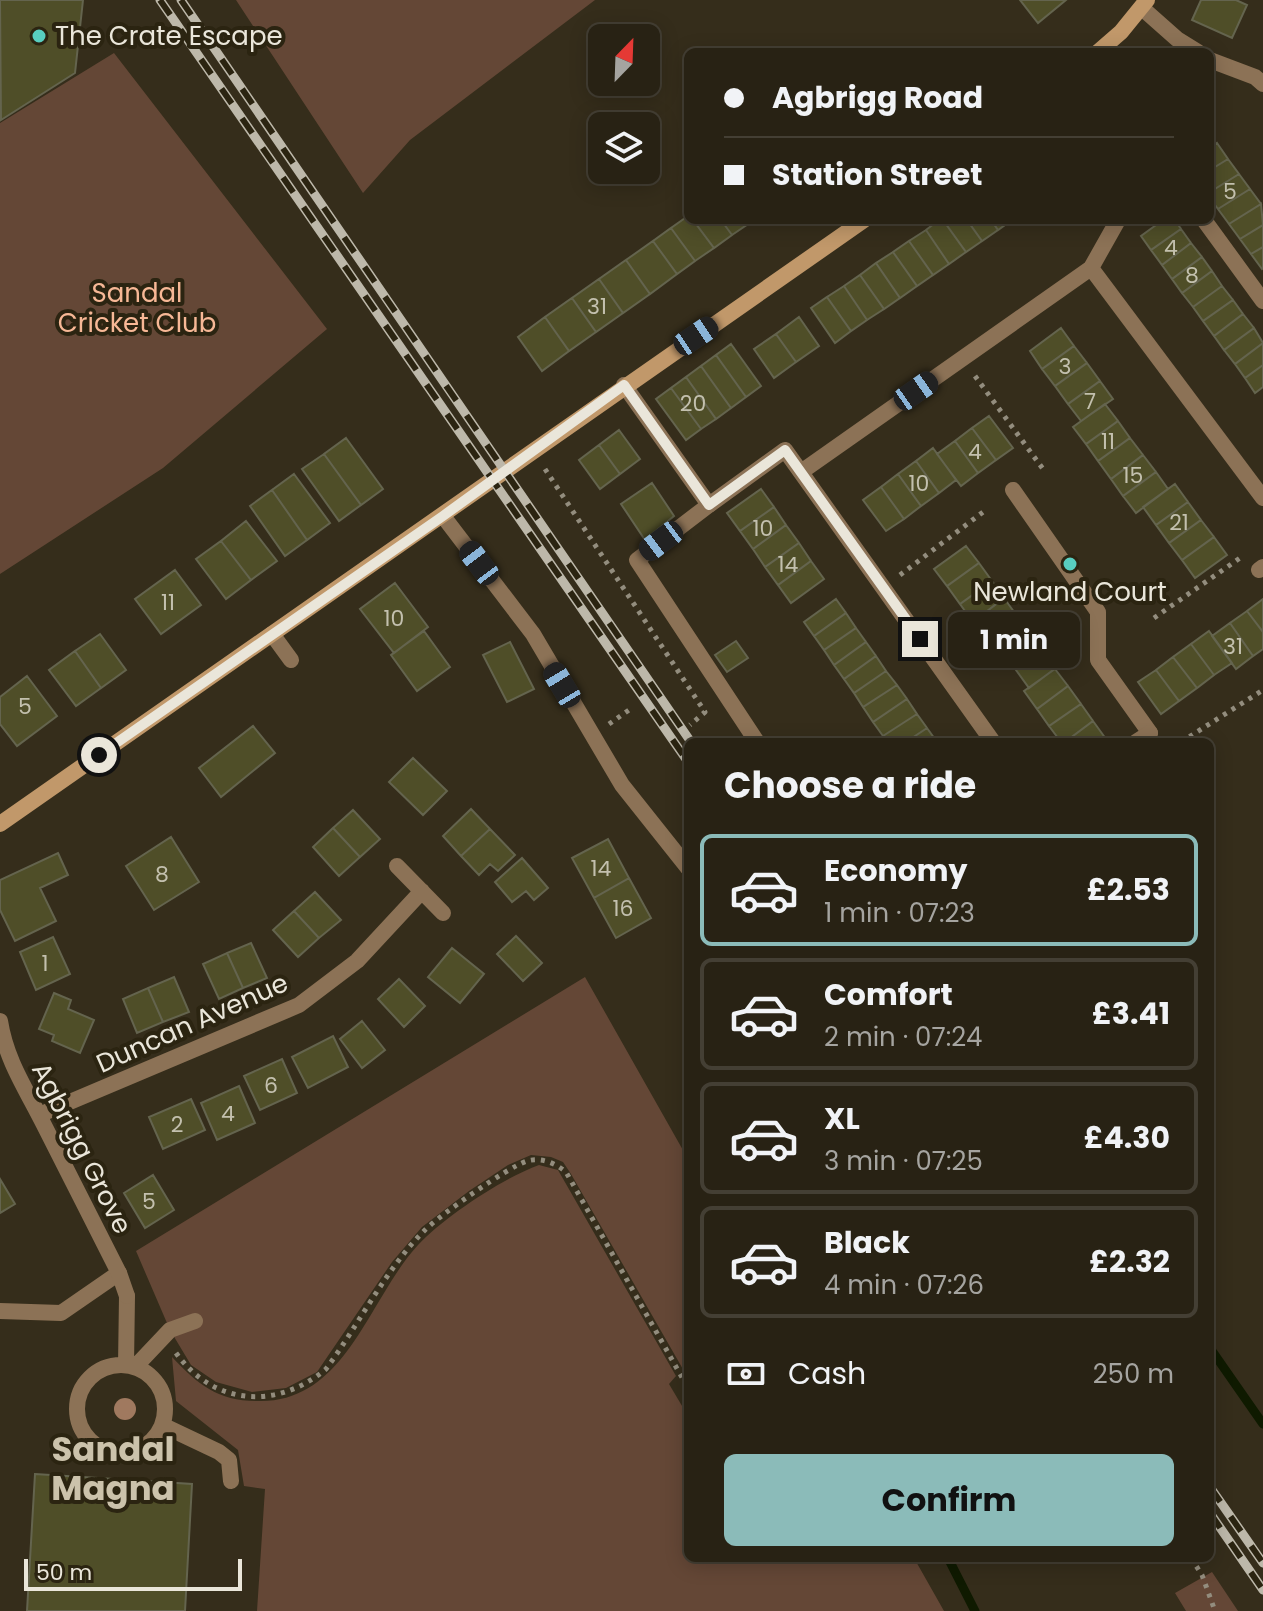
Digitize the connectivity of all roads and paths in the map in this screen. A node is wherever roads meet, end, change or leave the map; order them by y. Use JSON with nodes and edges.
{"nodes":[{"id":1,"x":1144,"y":4,"type":"edge"},
{"id":2,"x":1102,"y":48,"type":"edge"},
{"id":3,"x":1192,"y":48,"type":"edge"},
{"id":4,"x":1214,"y":62,"type":"edge"},
{"id":5,"x":1260,"y":79,"type":"edge"},
{"id":6,"x":858,"y":224,"type":"edge"},
{"id":7,"x":1116,"y":224,"type":"edge"},
{"id":8,"x":1207,"y":224,"type":"edge"},
{"id":9,"x":1091,"y":268,"type":"junction"},
{"id":10,"x":1263,"y":301,"type":"edge"},
{"id":11,"x":962,"y":358,"type":"junction"},
{"id":12,"x":624,"y":385,"type":"junction"},
{"id":13,"x":533,"y":451,"type":"junction"},
{"id":14,"x":1043,"y":469,"type":"dead end"},
{"id":15,"x":801,"y":472,"type":"junction"},
{"id":16,"x":1013,"y":490,"type":"dead end"},
{"id":17,"x":1263,"y":498,"type":"edge"},
{"id":18,"x":709,"y":505,"type":"junction"},
{"id":19,"x":987,"y":509,"type":"dead end"},
{"id":20,"x":443,"y":516,"type":"junction"},
{"id":21,"x":1261,"y":568,"type":"edge"},
{"id":22,"x":883,"y":588,"type":"junction"},
{"id":23,"x":1154,"y":618,"type":"dead end"},
{"id":24,"x":272,"y":634,"type":"junction"},
{"id":25,"x":291,"y":660,"type":"dead end"},
{"id":26,"x":1263,"y":690,"type":"edge"},
{"id":27,"x":690,"y":725,"type":"dead end"},
{"id":28,"x":1143,"y":737,"type":"edge"},
{"id":29,"x":754,"y":738,"type":"edge"},
{"id":30,"x":990,"y":738,"type":"edge"},
{"id":31,"x":1187,"y":738,"type":"edge"},
{"id":32,"x":0,"y":824,"type":"edge"},
{"id":33,"x":684,"y":863,"type":"edge"},
{"id":34,"x":397,"y":866,"type":"dead end"},
{"id":35,"x":422,"y":891,"type":"junction"},
{"id":36,"x":443,"y":913,"type":"dead end"},
{"id":37,"x":0,"y":1021,"type":"edge"},
{"id":38,"x":39,"y":1115,"type":"junction"},
{"id":39,"x":119,"y":1273,"type":"junction"},
{"id":40,"x":0,"y":1311,"type":"edge"},
{"id":41,"x":195,"y":1321,"type":"dead end"},
{"id":42,"x":164,"y":1336,"type":"junction"},
{"id":43,"x":131,"y":1366,"type":"junction"},
{"id":44,"x":684,"y":1381,"type":"edge"},
{"id":45,"x":162,"y":1425,"type":"junction"},
{"id":46,"x":231,"y":1481,"type":"dead end"},
{"id":47,"x":1194,"y":1562,"type":"edge"},
{"id":48,"x":1215,"y":1611,"type":"edge"}],
"edges":[{"from":1,"to":2,"type":"main road"},
{"from":1,"to":3,"type":"street"},
{"from":4,"to":5,"type":"street"},
{"from":6,"to":12,"type":"main road"},
{"from":7,"to":9,"type":"street"},
{"from":8,"to":10,"type":"street"},
{"from":9,"to":11,"type":"street"},
{"from":9,"to":17,"type":"street"},
{"from":11,"to":14,"type":"path"},
{"from":11,"to":15,"type":"street"},
{"from":12,"to":13,"type":"main road"},
{"from":12,"to":18,"type":"street"},
{"from":13,"to":20,"type":"main road"},
{"from":13,"to":27,"type":"path"},
{"from":15,"to":18,"type":"street"},
{"from":15,"to":22,"type":"street"},
{"from":16,"to":28,"type":"street"},
{"from":18,"to":29,"type":"street"},
{"from":19,"to":22,"type":"path"},
{"from":20,"to":24,"type":"main road"},
{"from":20,"to":33,"type":"street"},
{"from":21,"to":23,"type":"path"},
{"from":22,"to":30,"type":"street"},
{"from":24,"to":25,"type":"street"},
{"from":24,"to":32,"type":"main road"},
{"from":26,"to":31,"type":"path"},
{"from":34,"to":35,"type":"street"},
{"from":35,"to":36,"type":"street"},
{"from":35,"to":38,"type":"street","name":"Duncan Avenue"},
{"from":37,"to":38,"type":"street","name":"Agbrigg Grove"},
{"from":38,"to":39,"type":"street","name":"Agbrigg Grove"},
{"from":39,"to":40,"type":"street"},
{"from":39,"to":43,"type":"street","name":"Agbrigg Grove"},
{"from":41,"to":42,"type":"street"},
{"from":42,"to":43,"type":"street"},
{"from":42,"to":44,"type":"path"},
{"from":43,"to":45,"type":"street"},
{"from":43,"to":45,"type":"street"},
{"from":45,"to":46,"type":"street"},
{"from":47,"to":48,"type":"path"}]}
